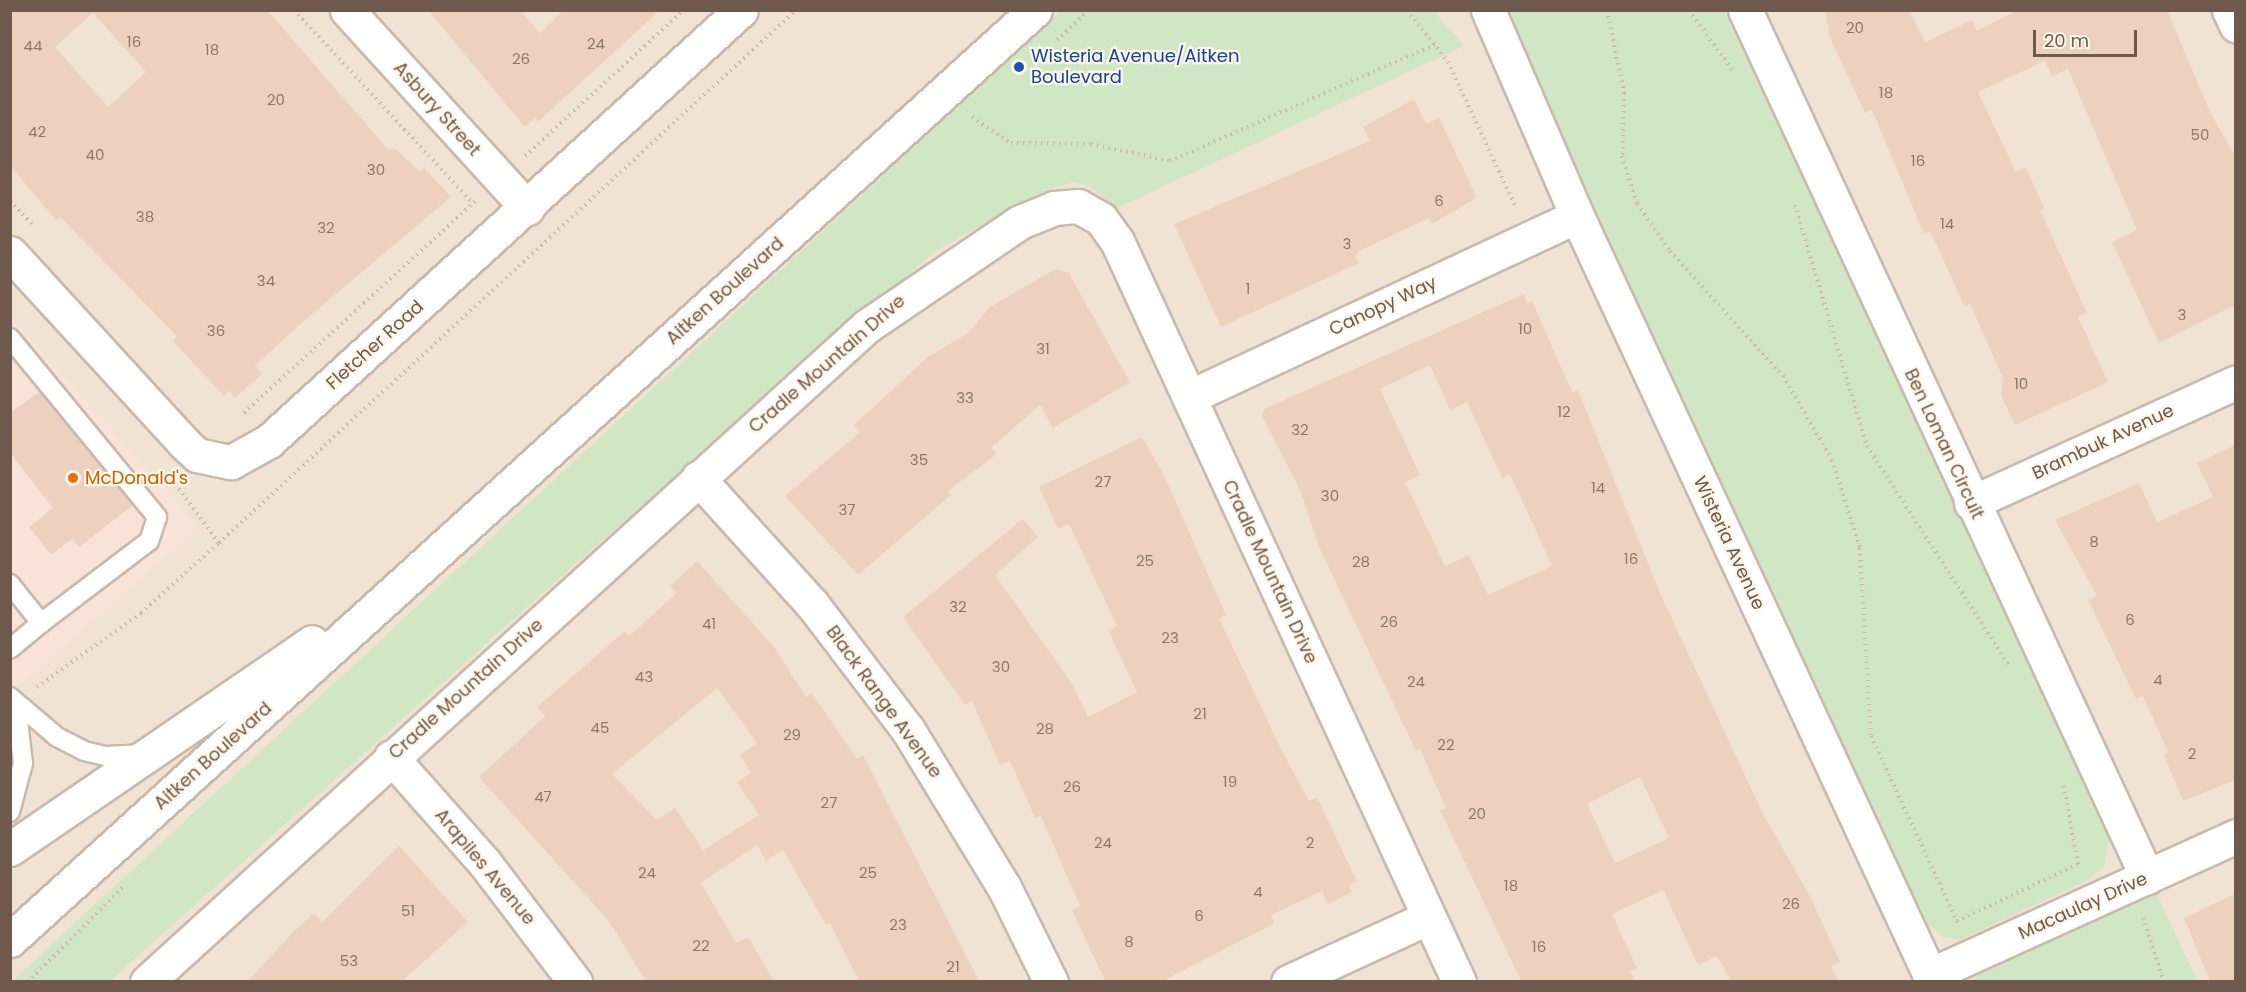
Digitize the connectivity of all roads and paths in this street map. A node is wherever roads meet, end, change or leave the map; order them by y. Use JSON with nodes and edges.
{"nodes":[{"id":1,"x":294,"y":10,"type":"edge"},
{"id":2,"x":347,"y":10,"type":"edge"},
{"id":3,"x":684,"y":10,"type":"edge"},
{"id":4,"x":741,"y":10,"type":"edge"},
{"id":5,"x":796,"y":10,"type":"edge"},
{"id":6,"x":1035,"y":10,"type":"edge"},
{"id":7,"x":1407,"y":10,"type":"edge"},
{"id":8,"x":1463,"y":10,"type":"edge"},
{"id":9,"x":1488,"y":10,"type":"edge"},
{"id":10,"x":1607,"y":10,"type":"edge"},
{"id":11,"x":1689,"y":10,"type":"edge"},
{"id":12,"x":1745,"y":10,"type":"edge"},
{"id":13,"x":2229,"y":10,"type":"edge"},
{"id":14,"x":2235,"y":25,"type":"edge"},
{"id":15,"x":1436,"y":44,"type":"junction"},
{"id":16,"x":1739,"y":82,"type":"dead end"},
{"id":17,"x":1527,"y":105,"type":"junction"},
{"id":18,"x":972,"y":117,"type":"dead end"},
{"id":19,"x":500,"y":178,"type":"junction"},
{"id":20,"x":1792,"y":198,"type":"dead end"},
{"id":21,"x":473,"y":203,"type":"junction"},
{"id":22,"x":527,"y":208,"type":"junction"},
{"id":23,"x":1577,"y":216,"type":"junction"},
{"id":24,"x":1530,"y":238,"type":"junction"},
{"id":25,"x":10,"y":253,"type":"edge"},
{"id":26,"x":10,"y":338,"type":"edge"},
{"id":27,"x":2235,"y":382,"type":"edge"},
{"id":28,"x":1189,"y":397,"type":"junction"},
{"id":29,"x":240,"y":417,"type":"dead end"},
{"id":30,"x":197,"y":455,"type":"junction"},
{"id":31,"x":698,"y":478,"type":"junction"},
{"id":32,"x":1971,"y":503,"type":"junction"},
{"id":33,"x":219,"y":543,"type":"junction"},
{"id":34,"x":415,"y":572,"type":"junction"},
{"id":35,"x":10,"y":584,"type":"edge"},
{"id":36,"x":41,"y":623,"type":"junction"},
{"id":37,"x":10,"y":649,"type":"edge"},
{"id":38,"x":2012,"y":670,"type":"dead end"},
{"id":39,"x":13,"y":701,"type":"edge"},
{"id":40,"x":151,"y":753,"type":"junction"},
{"id":41,"x":391,"y":757,"type":"junction"},
{"id":42,"x":2061,"y":776,"type":"dead end"},
{"id":43,"x":10,"y":812,"type":"edge"},
{"id":44,"x":2235,"y":836,"type":"edge"},
{"id":45,"x":10,"y":849,"type":"edge"},
{"id":46,"x":2147,"y":877,"type":"junction"},
{"id":47,"x":1429,"y":917,"type":"junction"},
{"id":48,"x":2143,"y":918,"type":"dead end"},
{"id":49,"x":1957,"y":921,"type":"junction"},
{"id":50,"x":10,"y":940,"type":"edge"},
{"id":51,"x":1971,"y":956,"type":"junction"},
{"id":52,"x":1931,"y":978,"type":"edge"},
{"id":53,"x":147,"y":981,"type":"edge"},
{"id":54,"x":575,"y":981,"type":"edge"},
{"id":55,"x":1050,"y":981,"type":"edge"},
{"id":56,"x":1288,"y":981,"type":"edge"},
{"id":57,"x":1459,"y":981,"type":"edge"},
{"id":58,"x":2164,"y":981,"type":"edge"}],
"edges":[{"from":1,"to":21,"type":"path"},
{"from":2,"to":19,"type":"street","name":"Asbury Street"},
{"from":3,"to":19,"type":"path"},
{"from":4,"to":22,"type":"street","name":"Fletcher Road"},
{"from":5,"to":33,"type":"path"},
{"from":6,"to":34,"type":"street","name":"Aitken Boulevard"},
{"from":7,"to":15,"type":"path"},
{"from":8,"to":17,"type":"street","name":"Wisteria Avenue"},
{"from":9,"to":17,"type":"street","name":"Wisteria Avenue"},
{"from":10,"to":49,"type":"path"},
{"from":11,"to":16,"type":"path"},
{"from":12,"to":32,"type":"street","name":"Ben Loman Circuit"},
{"from":13,"to":14,"type":"street"},
{"from":15,"to":18,"type":"path"},
{"from":15,"to":24,"type":"path"},
{"from":17,"to":23,"type":"street","name":"Wisteria Avenue"},
{"from":19,"to":21,"type":"path"},
{"from":19,"to":22,"type":"street","name":"Asbury Street"},
{"from":20,"to":38,"type":"path"},
{"from":21,"to":29,"type":"path"},
{"from":22,"to":30,"type":"street","name":"Fletcher Road"},
{"from":23,"to":24,"type":"street","name":"Canopy Way"},
{"from":23,"to":52,"type":"street","name":"Wisteria Avenue"},
{"from":24,"to":28,"type":"street","name":"Canopy Way"},
{"from":25,"to":30,"type":"street"},
{"from":26,"to":36,"type":"lane"},
{"from":27,"to":32,"type":"street","name":"Brambuk Avenue"},
{"from":28,"to":31,"type":"street","name":"Cradle Mountain Drive"},
{"from":28,"to":47,"type":"street","name":"Cradle Mountain Drive"},
{"from":30,"to":33,"type":"path"},
{"from":31,"to":41,"type":"street","name":"Cradle Mountain Drive"},
{"from":31,"to":55,"type":"street","name":"Black Range Avenue"},
{"from":32,"to":46,"type":"street","name":"Ben Loman Circuit"},
{"from":33,"to":39,"type":"path"},
{"from":34,"to":40,"type":"street","name":"Aitken Boulevard"},
{"from":34,"to":50,"type":"street","name":"Aitken Boulevard"},
{"from":35,"to":36,"type":"lane"},
{"from":36,"to":37,"type":"lane"},
{"from":39,"to":40,"type":"lane"},
{"from":39,"to":43,"type":"lane"},
{"from":40,"to":45,"type":"street","name":"Aitken Boulevard"},
{"from":41,"to":53,"type":"street","name":"Cradle Mountain Drive"},
{"from":41,"to":54,"type":"street","name":"Arapiles Avenue"},
{"from":42,"to":49,"type":"path"},
{"from":44,"to":46,"type":"street","name":"Macaulay Drive"},
{"from":46,"to":51,"type":"street","name":"Macaulay Drive"},
{"from":47,"to":56,"type":"street"},
{"from":47,"to":57,"type":"street","name":"Cradle Mountain Drive"},
{"from":48,"to":58,"type":"path"},
{"from":49,"to":51,"type":"path"},
{"from":51,"to":52,"type":"street","name":"Macaulay Drive"}]}
